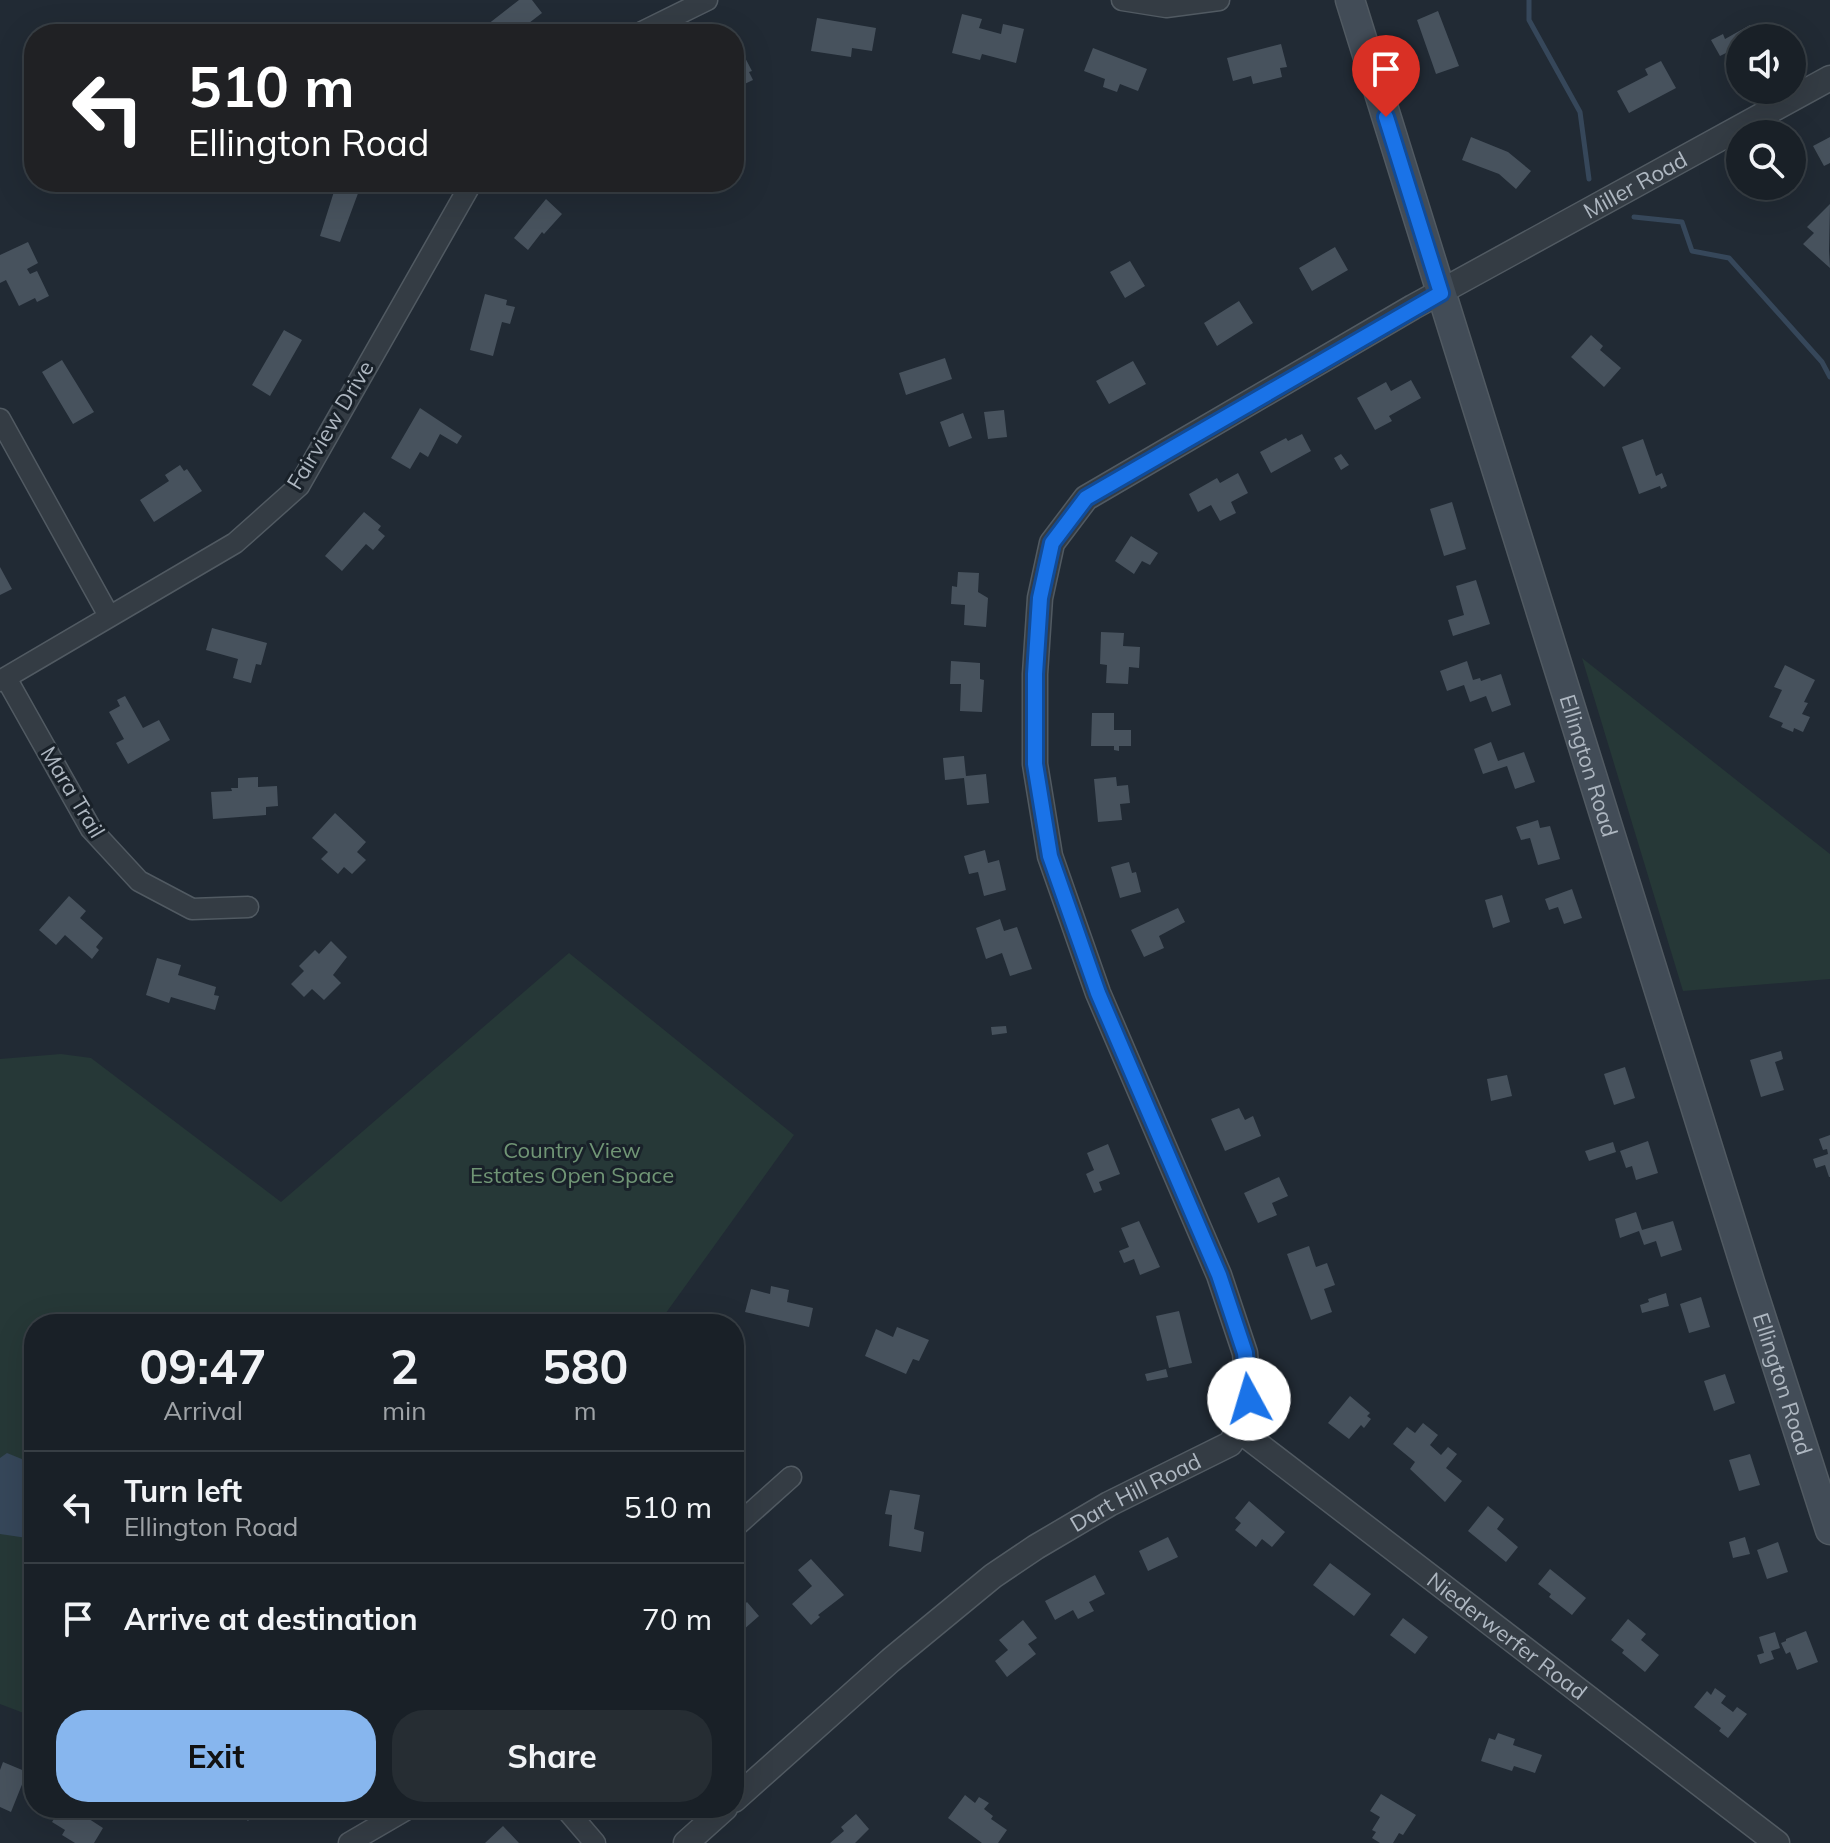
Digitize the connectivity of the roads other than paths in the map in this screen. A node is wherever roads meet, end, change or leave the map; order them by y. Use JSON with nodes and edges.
{"nodes":[{"id":1,"x":707,"y":0,"type":"edge"},
{"id":2,"x":1122,"y":0,"type":"edge"},
{"id":3,"x":1219,"y":0,"type":"edge"},
{"id":4,"x":1350,"y":0,"type":"edge"},
{"id":5,"x":658,"y":24,"type":"edge"},
{"id":6,"x":1830,"y":78,"type":"edge"},
{"id":7,"x":466,"y":192,"type":"edge"},
{"id":8,"x":1441,"y":293,"type":"junction"},
{"id":9,"x":0,"y":419,"type":"edge"},
{"id":10,"x":109,"y":616,"type":"junction"},
{"id":11,"x":3,"y":680,"type":"edge"},
{"id":12,"x":248,"y":907,"type":"dead end"},
{"id":13,"x":1239,"y":1430,"type":"junction"},
{"id":14,"x":791,"y":1477,"type":"dead end"},
{"id":15,"x":744,"y":1519,"type":"edge"},
{"id":16,"x":1830,"y":1530,"type":"edge"},
{"id":17,"x":744,"y":1791,"type":"edge"},
{"id":18,"x":392,"y":1818,"type":"edge"},
{"id":19,"x":574,"y":1818,"type":"edge"},
{"id":20,"x":714,"y":1818,"type":"edge"},
{"id":21,"x":349,"y":1843,"type":"edge"},
{"id":22,"x":595,"y":1843,"type":"edge"},
{"id":23,"x":686,"y":1843,"type":"edge"},
{"id":24,"x":1777,"y":1843,"type":"edge"}],
"edges":[{"from":1,"to":5,"type":"street"},
{"from":2,"to":3,"type":"street"},
{"from":4,"to":8,"type":"main road","name":"Ellington Road"},
{"from":6,"to":8,"type":"street","name":"Miller Road"},
{"from":7,"to":10,"type":"street","name":"Fairview Drive"},
{"from":8,"to":13,"type":"street"},
{"from":8,"to":16,"type":"main road","name":"Ellington Road"},
{"from":9,"to":10,"type":"street"},
{"from":10,"to":11,"type":"street","name":"Fairview Drive"},
{"from":11,"to":12,"type":"street","name":"Mara Trail"},
{"from":13,"to":17,"type":"street","name":"Dart Hill Road"},
{"from":13,"to":24,"type":"street","name":"Niederwerfer Road"},
{"from":14,"to":15,"type":"street"},
{"from":18,"to":21,"type":"street"},
{"from":19,"to":22,"type":"street"},
{"from":20,"to":23,"type":"street"}]}
